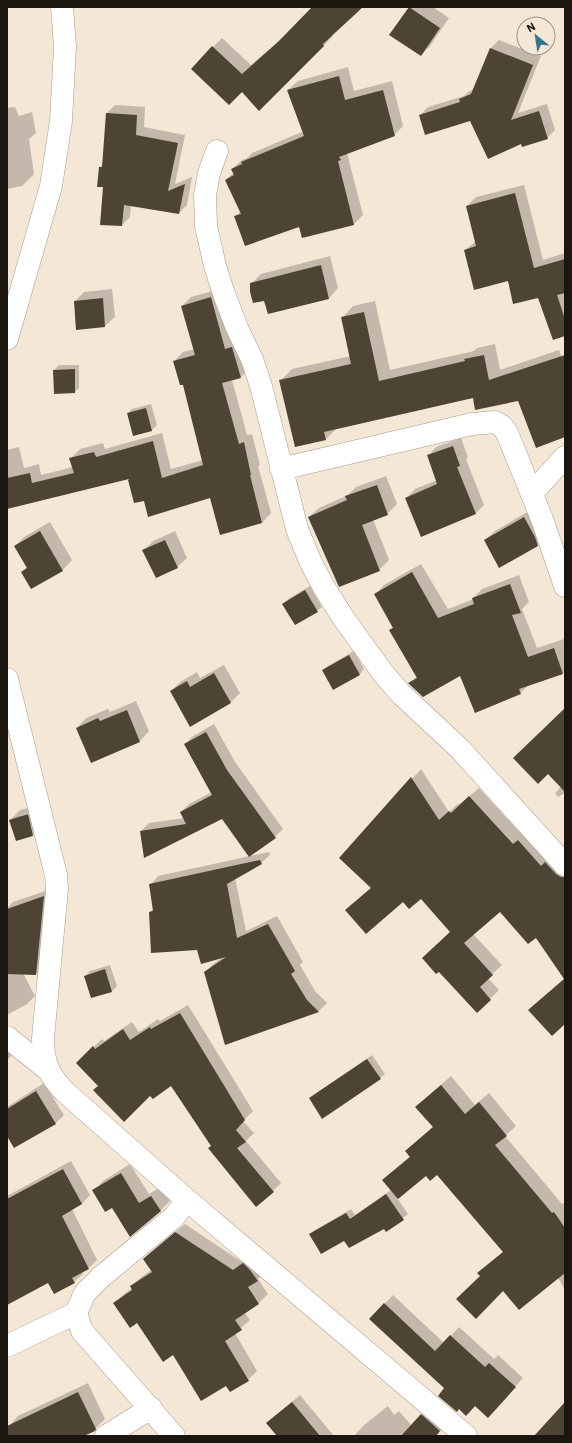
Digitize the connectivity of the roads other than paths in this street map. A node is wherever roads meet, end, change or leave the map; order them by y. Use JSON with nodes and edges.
{"nodes":[{"id":1,"x":62,"y":7,"type":"edge"},
{"id":2,"x":217,"y":151,"type":"dead end"},
{"id":3,"x":7,"y":339,"type":"edge"},
{"id":4,"x":565,"y":457,"type":"edge"},
{"id":5,"x":281,"y":469,"type":"junction"},
{"id":6,"x":532,"y":493,"type":"junction"},
{"id":7,"x":565,"y":586,"type":"edge"},
{"id":8,"x":7,"y":679,"type":"edge"},
{"id":9,"x":565,"y":865,"type":"edge"},
{"id":10,"x":7,"y":1037,"type":"edge"},
{"id":11,"x":48,"y":1070,"type":"junction"},
{"id":12,"x":187,"y":1200,"type":"junction"},
{"id":13,"x":76,"y":1313,"type":"junction"},
{"id":14,"x":7,"y":1346,"type":"edge"},
{"id":15,"x":150,"y":1408,"type":"junction"},
{"id":16,"x":106,"y":1436,"type":"edge"},
{"id":17,"x":174,"y":1436,"type":"edge"},
{"id":18,"x":466,"y":1436,"type":"edge"}],
"edges":[{"from":1,"to":3,"type":"street"},
{"from":2,"to":5,"type":"street"},
{"from":4,"to":6,"type":"street"},
{"from":5,"to":6,"type":"street"},
{"from":5,"to":9,"type":"street"},
{"from":6,"to":7,"type":"street"},
{"from":8,"to":11,"type":"street"},
{"from":10,"to":11,"type":"street"},
{"from":11,"to":12,"type":"street"},
{"from":12,"to":13,"type":"street"},
{"from":12,"to":18,"type":"street"},
{"from":13,"to":14,"type":"street"},
{"from":13,"to":15,"type":"street"},
{"from":15,"to":16,"type":"street"},
{"from":15,"to":17,"type":"street"}]}
